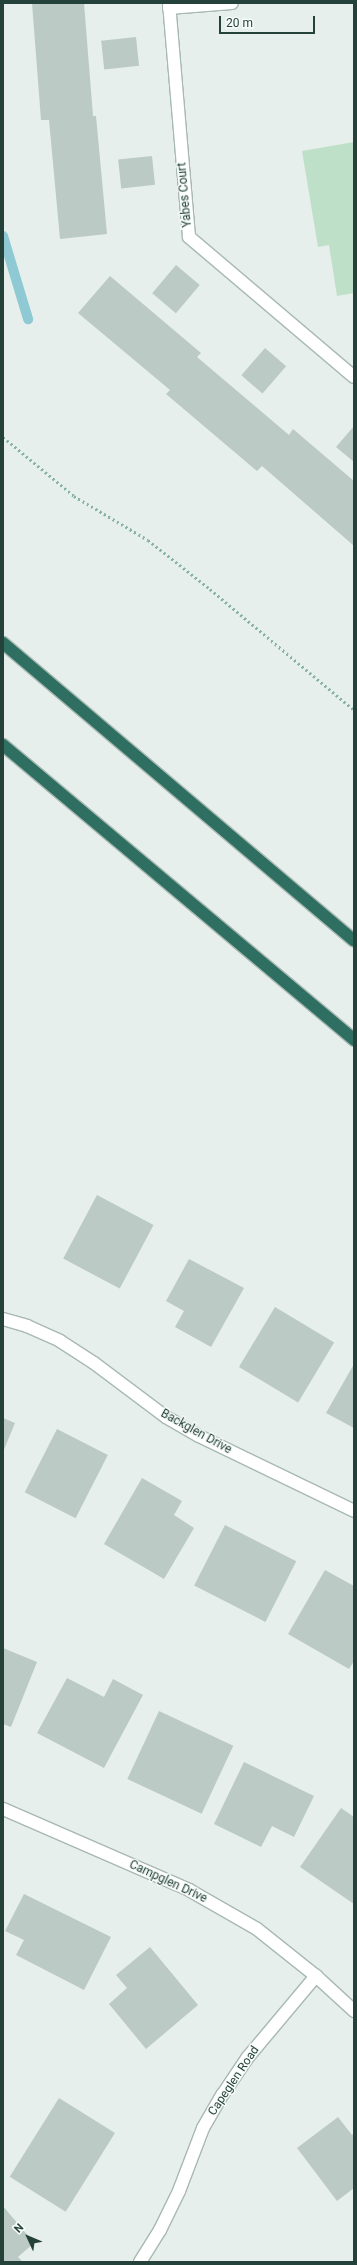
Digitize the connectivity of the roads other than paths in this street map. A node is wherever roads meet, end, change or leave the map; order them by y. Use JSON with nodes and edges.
{"nodes":[{"id":1,"x":232,"y":3,"type":"edge"},
{"id":2,"x":169,"y":6,"type":"edge"},
{"id":3,"x":354,"y":377,"type":"edge"},
{"id":4,"x":3,"y":643,"type":"edge"},
{"id":5,"x":3,"y":744,"type":"edge"},
{"id":6,"x":354,"y":941,"type":"edge"},
{"id":7,"x":354,"y":1040,"type":"edge"},
{"id":8,"x":3,"y":1319,"type":"edge"},
{"id":9,"x":354,"y":1511,"type":"edge"},
{"id":10,"x":3,"y":1809,"type":"edge"},
{"id":11,"x":316,"y":1976,"type":"junction"},
{"id":12,"x":354,"y":2012,"type":"edge"},
{"id":13,"x":140,"y":2262,"type":"edge"}],
"edges":[{"from":1,"to":2,"type":"street","name":"Yabes Court"},
{"from":2,"to":3,"type":"street","name":"Yabes Court"},
{"from":4,"to":6,"type":"highway"},
{"from":5,"to":7,"type":"highway"},
{"from":8,"to":9,"type":"street","name":"Backglen Drive"},
{"from":10,"to":11,"type":"street","name":"Campglen Drive"},
{"from":11,"to":12,"type":"street","name":"Campglen Drive"},
{"from":11,"to":13,"type":"street","name":"Capeglen Road"}]}
